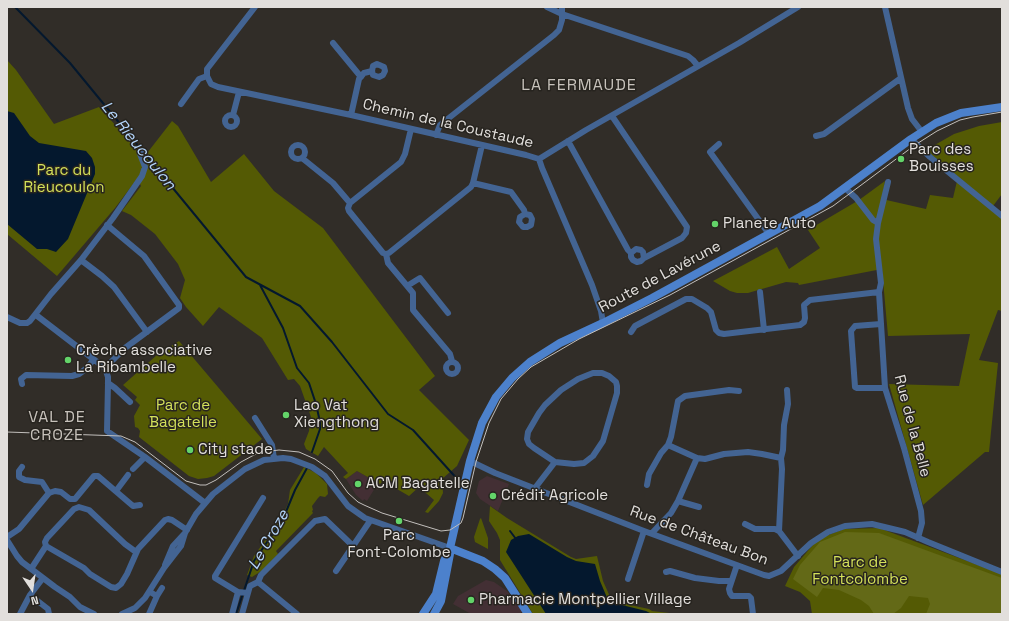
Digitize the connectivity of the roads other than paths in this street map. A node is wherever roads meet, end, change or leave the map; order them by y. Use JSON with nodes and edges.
{"nodes":[{"id":1,"x":255,"y":7,"type":"edge"},
{"id":2,"x":547,"y":7,"type":"edge"},
{"id":3,"x":798,"y":7,"type":"edge"},
{"id":4,"x":885,"y":7,"type":"edge"},
{"id":5,"x":562,"y":10,"type":"edge"},
{"id":6,"x":333,"y":43,"type":"dead end"},
{"id":7,"x":698,"y":66,"type":"junction"},
{"id":8,"x":372,"y":71,"type":"dead end"},
{"id":9,"x":207,"y":76,"type":"junction"},
{"id":10,"x":360,"y":77,"type":"junction"},
{"id":11,"x":901,"y":78,"type":"junction"},
{"id":12,"x":239,"y":92,"type":"junction"},
{"id":13,"x":181,"y":104,"type":"dead end"},
{"id":14,"x":1002,"y":106,"type":"edge"},
{"id":15,"x":233,"y":115,"type":"dead end"},
{"id":16,"x":351,"y":115,"type":"junction"},
{"id":17,"x":612,"y":116,"type":"junction"},
{"id":18,"x":411,"y":129,"type":"junction"},
{"id":19,"x":922,"y":132,"type":"junction"},
{"id":20,"x":436,"y":135,"type":"junction"},
{"id":21,"x":816,"y":136,"type":"dead end"},
{"id":22,"x":912,"y":139,"type":"junction"},
{"id":23,"x":568,"y":141,"type":"junction"},
{"id":24,"x":719,"y":144,"type":"dead end"},
{"id":25,"x":482,"y":145,"type":"junction"},
{"id":26,"x":141,"y":153,"type":"dead end"},
{"id":27,"x":302,"y":158,"type":"dead end"},
{"id":28,"x":539,"y":159,"type":"junction"},
{"id":29,"x":888,"y":182,"type":"dead end"},
{"id":30,"x":474,"y":183,"type":"junction"},
{"id":31,"x":845,"y":188,"type":"junction"},
{"id":32,"x":350,"y":203,"type":"junction"},
{"id":33,"x":525,"y":214,"type":"dead end"},
{"id":34,"x":1002,"y":216,"type":"edge"},
{"id":35,"x":878,"y":224,"type":"junction"},
{"id":36,"x":107,"y":225,"type":"junction"},
{"id":37,"x":769,"y":234,"type":"junction"},
{"id":38,"x":631,"y":253,"type":"junction"},
{"id":39,"x":386,"y":254,"type":"junction"},
{"id":40,"x":644,"y":258,"type":"junction"},
{"id":41,"x":80,"y":260,"type":"junction"},
{"id":42,"x":407,"y":286,"type":"junction"},
{"id":43,"x":760,"y":292,"type":"dead end"},
{"id":44,"x":879,"y":292,"type":"junction"},
{"id":45,"x":448,"y":313,"type":"dead end"},
{"id":46,"x":36,"y":315,"type":"junction"},
{"id":47,"x":7,"y":317,"type":"edge"},
{"id":48,"x":603,"y":323,"type":"junction"},
{"id":49,"x":881,"y":324,"type":"junction"},
{"id":50,"x":764,"y":330,"type":"junction"},
{"id":51,"x":147,"y":332,"type":"junction"},
{"id":52,"x":631,"y":332,"type":"dead end"},
{"id":53,"x":93,"y":360,"type":"junction"},
{"id":54,"x":452,"y":361,"type":"dead end"},
{"id":55,"x":105,"y":368,"type":"junction"},
{"id":56,"x":108,"y":383,"type":"junction"},
{"id":57,"x":22,"y":384,"type":"dead end"},
{"id":58,"x":885,"y":388,"type":"junction"},
{"id":59,"x":787,"y":390,"type":"dead end"},
{"id":60,"x":739,"y":391,"type":"dead end"},
{"id":61,"x":130,"y":402,"type":"dead end"},
{"id":62,"x":255,"y":418,"type":"dead end"},
{"id":63,"x":668,"y":445,"type":"junction"},
{"id":64,"x":145,"y":457,"type":"junction"},
{"id":65,"x":697,"y":458,"type":"junction"},
{"id":66,"x":781,"y":458,"type":"junction"},
{"id":67,"x":274,"y":459,"type":"junction"},
{"id":68,"x":470,"y":461,"type":"junction"},
{"id":69,"x":554,"y":462,"type":"junction"},
{"id":70,"x":22,"y":467,"type":"dead end"},
{"id":71,"x":133,"y":469,"type":"dead end"},
{"id":72,"x":128,"y":475,"type":"dead end"},
{"id":73,"x":648,"y":485,"type":"dead end"},
{"id":74,"x":535,"y":488,"type":"junction"},
{"id":75,"x":116,"y":491,"type":"junction"},
{"id":76,"x":49,"y":493,"type":"junction"},
{"id":77,"x":263,"y":498,"type":"dead end"},
{"id":78,"x":678,"y":501,"type":"junction"},
{"id":79,"x":205,"y":503,"type":"junction"},
{"id":80,"x":140,"y":505,"type":"dead end"},
{"id":81,"x":698,"y":507,"type":"dead end"},
{"id":82,"x":370,"y":521,"type":"junction"},
{"id":83,"x":745,"y":524,"type":"dead end"},
{"id":84,"x":644,"y":531,"type":"junction"},
{"id":85,"x":779,"y":531,"type":"junction"},
{"id":86,"x":186,"y":532,"type":"junction"},
{"id":87,"x":652,"y":533,"type":"junction"},
{"id":88,"x":7,"y":537,"type":"edge"},
{"id":89,"x":918,"y":538,"type":"junction"},
{"id":90,"x":7,"y":540,"type":"edge"},
{"id":91,"x":46,"y":546,"type":"junction"},
{"id":92,"x":353,"y":546,"type":"junction"},
{"id":93,"x":450,"y":548,"type":"junction"},
{"id":94,"x":136,"y":552,"type":"junction"},
{"id":95,"x":798,"y":556,"type":"junction"},
{"id":96,"x":737,"y":565,"type":"junction"},
{"id":97,"x":31,"y":569,"type":"junction"},
{"id":98,"x":336,"y":571,"type":"dead end"},
{"id":99,"x":666,"y":572,"type":"dead end"},
{"id":100,"x":1002,"y":572,"type":"edge"},
{"id":101,"x":43,"y":578,"type":"junction"},
{"id":102,"x":628,"y":579,"type":"dead end"},
{"id":103,"x":731,"y":581,"type":"junction"},
{"id":104,"x":258,"y":582,"type":"junction"},
{"id":105,"x":162,"y":588,"type":"dead end"},
{"id":106,"x":150,"y":592,"type":"junction"},
{"id":107,"x":243,"y":593,"type":"junction"},
{"id":108,"x":30,"y":595,"type":"junction"},
{"id":109,"x":158,"y":596,"type":"junction"},
{"id":110,"x":20,"y":614,"type":"edge"},
{"id":111,"x":50,"y":614,"type":"edge"},
{"id":112,"x":94,"y":614,"type":"edge"},
{"id":113,"x":122,"y":614,"type":"edge"},
{"id":114,"x":149,"y":614,"type":"edge"},
{"id":115,"x":232,"y":614,"type":"edge"},
{"id":116,"x":242,"y":614,"type":"edge"},
{"id":117,"x":297,"y":614,"type":"edge"},
{"id":118,"x":423,"y":614,"type":"edge"},
{"id":119,"x":434,"y":614,"type":"edge"},
{"id":120,"x":528,"y":614,"type":"edge"},
{"id":121,"x":753,"y":614,"type":"edge"}],
"edges":[{"from":1,"to":9,"type":"street"},
{"from":2,"to":5,"type":"street"},
{"from":3,"to":7,"type":"street"},
{"from":4,"to":11,"type":"street"},
{"from":5,"to":7,"type":"street"},
{"from":5,"to":20,"type":"street"},
{"from":6,"to":10,"type":"street"},
{"from":7,"to":17,"type":"street"},
{"from":8,"to":10,"type":"street"},
{"from":9,"to":12,"type":"street","name":"Chemin de la Coustaude"},
{"from":9,"to":13,"type":"street"},
{"from":10,"to":16,"type":"street"},
{"from":11,"to":19,"type":"street"},
{"from":11,"to":21,"type":"street"},
{"from":12,"to":15,"type":"street"},
{"from":12,"to":16,"type":"street","name":"Chemin de la Coustaude"},
{"from":14,"to":19,"type":"main road","name":"Route de Lavérune"},
{"from":16,"to":18,"type":"street","name":"Chemin de la Coustaude"},
{"from":17,"to":23,"type":"street"},
{"from":17,"to":40,"type":"street"},
{"from":18,"to":20,"type":"street","name":"Chemin de la Coustaude"},
{"from":18,"to":32,"type":"street"},
{"from":19,"to":22,"type":"main road","name":"Route de Lavérune"},
{"from":20,"to":25,"type":"street","name":"Chemin de la Coustaude"},
{"from":22,"to":31,"type":"main road","name":"Route de Lavérune"},
{"from":22,"to":34,"type":"street"},
{"from":23,"to":28,"type":"street"},
{"from":23,"to":38,"type":"street"},
{"from":24,"to":37,"type":"street"},
{"from":25,"to":28,"type":"street","name":"Chemin de la Coustaude"},
{"from":25,"to":30,"type":"street"},
{"from":26,"to":36,"type":"street"},
{"from":27,"to":32,"type":"street"},
{"from":28,"to":48,"type":"street","name":"Chemin de la Coustaude"},
{"from":29,"to":35,"type":"street","name":"Rue de la Belle"},
{"from":30,"to":33,"type":"street"},
{"from":30,"to":39,"type":"street"},
{"from":31,"to":35,"type":"street"},
{"from":31,"to":37,"type":"main road","name":"Route de Lavérune"},
{"from":32,"to":39,"type":"street"},
{"from":35,"to":44,"type":"street","name":"Rue de la Belle"},
{"from":36,"to":41,"type":"street"},
{"from":36,"to":51,"type":"street"},
{"from":37,"to":48,"type":"main road","name":"Route de Lavérune"},
{"from":38,"to":40,"type":"street"},
{"from":38,"to":40,"type":"street"},
{"from":39,"to":42,"type":"street"},
{"from":41,"to":46,"type":"street"},
{"from":41,"to":51,"type":"street"},
{"from":42,"to":45,"type":"street"},
{"from":42,"to":54,"type":"street"},
{"from":43,"to":50,"type":"street"},
{"from":44,"to":49,"type":"street","name":"Rue de la Belle"},
{"from":44,"to":50,"type":"street"},
{"from":46,"to":47,"type":"street"},
{"from":46,"to":53,"type":"street"},
{"from":48,"to":68,"type":"main road","name":"Route de Lavérune"},
{"from":49,"to":58,"type":"street","name":"Rue de la Belle"},
{"from":49,"to":58,"type":"street"},
{"from":50,"to":52,"type":"street"},
{"from":51,"to":55,"type":"street"},
{"from":53,"to":55,"type":"street"},
{"from":53,"to":57,"type":"street"},
{"from":55,"to":56,"type":"street"},
{"from":56,"to":61,"type":"street"},
{"from":56,"to":64,"type":"street"},
{"from":58,"to":89,"type":"street","name":"Rue de la Belle"},
{"from":59,"to":66,"type":"street"},
{"from":60,"to":63,"type":"street"},
{"from":62,"to":67,"type":"street"},
{"from":63,"to":65,"type":"street"},
{"from":63,"to":73,"type":"street"},
{"from":64,"to":71,"type":"street"},
{"from":64,"to":79,"type":"street"},
{"from":65,"to":66,"type":"street"},
{"from":65,"to":78,"type":"street"},
{"from":66,"to":85,"type":"street"},
{"from":67,"to":79,"type":"street"},
{"from":67,"to":82,"type":"street"},
{"from":68,"to":74,"type":"street","name":"Rue de Château Bon"},
{"from":68,"to":93,"type":"main road","name":"Route de Lavérune"},
{"from":69,"to":69,"type":"street"},
{"from":69,"to":74,"type":"street"},
{"from":70,"to":76,"type":"street"},
{"from":72,"to":75,"type":"street"},
{"from":74,"to":84,"type":"street","name":"Rue de Château Bon"},
{"from":75,"to":76,"type":"street"},
{"from":75,"to":80,"type":"street"},
{"from":76,"to":88,"type":"street"},
{"from":77,"to":107,"type":"street"},
{"from":78,"to":81,"type":"street"},
{"from":78,"to":87,"type":"street"},
{"from":79,"to":86,"type":"street"},
{"from":82,"to":92,"type":"street"},
{"from":82,"to":93,"type":"street"},
{"from":83,"to":85,"type":"street"},
{"from":84,"to":87,"type":"street","name":"Rue de Château Bon"},
{"from":84,"to":102,"type":"street"},
{"from":85,"to":95,"type":"street"},
{"from":86,"to":94,"type":"street"},
{"from":86,"to":106,"type":"street"},
{"from":87,"to":96,"type":"street","name":"Rue de Château Bon"},
{"from":89,"to":95,"type":"street","name":"Rue de Château Bon"},
{"from":89,"to":100,"type":"street","name":"Rue de Château Bon"},
{"from":90,"to":97,"type":"street"},
{"from":91,"to":94,"type":"street"},
{"from":91,"to":94,"type":"street"},
{"from":91,"to":97,"type":"street"},
{"from":92,"to":98,"type":"street"},
{"from":92,"to":104,"type":"street"},
{"from":93,"to":118,"type":"main road","name":"Route de Lavérune"},
{"from":93,"to":119,"type":"main road","name":"Route de Lavérune"},
{"from":93,"to":120,"type":"main road"},
{"from":95,"to":96,"type":"street","name":"Rue de Château Bon"},
{"from":96,"to":103,"type":"street"},
{"from":97,"to":101,"type":"street"},
{"from":99,"to":103,"type":"street"},
{"from":101,"to":108,"type":"street"},
{"from":101,"to":112,"type":"street"},
{"from":103,"to":121,"type":"street"},
{"from":104,"to":107,"type":"street"},
{"from":104,"to":117,"type":"street"},
{"from":105,"to":109,"type":"street"},
{"from":106,"to":109,"type":"street"},
{"from":106,"to":113,"type":"street"},
{"from":107,"to":115,"type":"street"},
{"from":107,"to":116,"type":"street"},
{"from":108,"to":110,"type":"street"},
{"from":108,"to":111,"type":"street"},
{"from":109,"to":114,"type":"street"}]}
